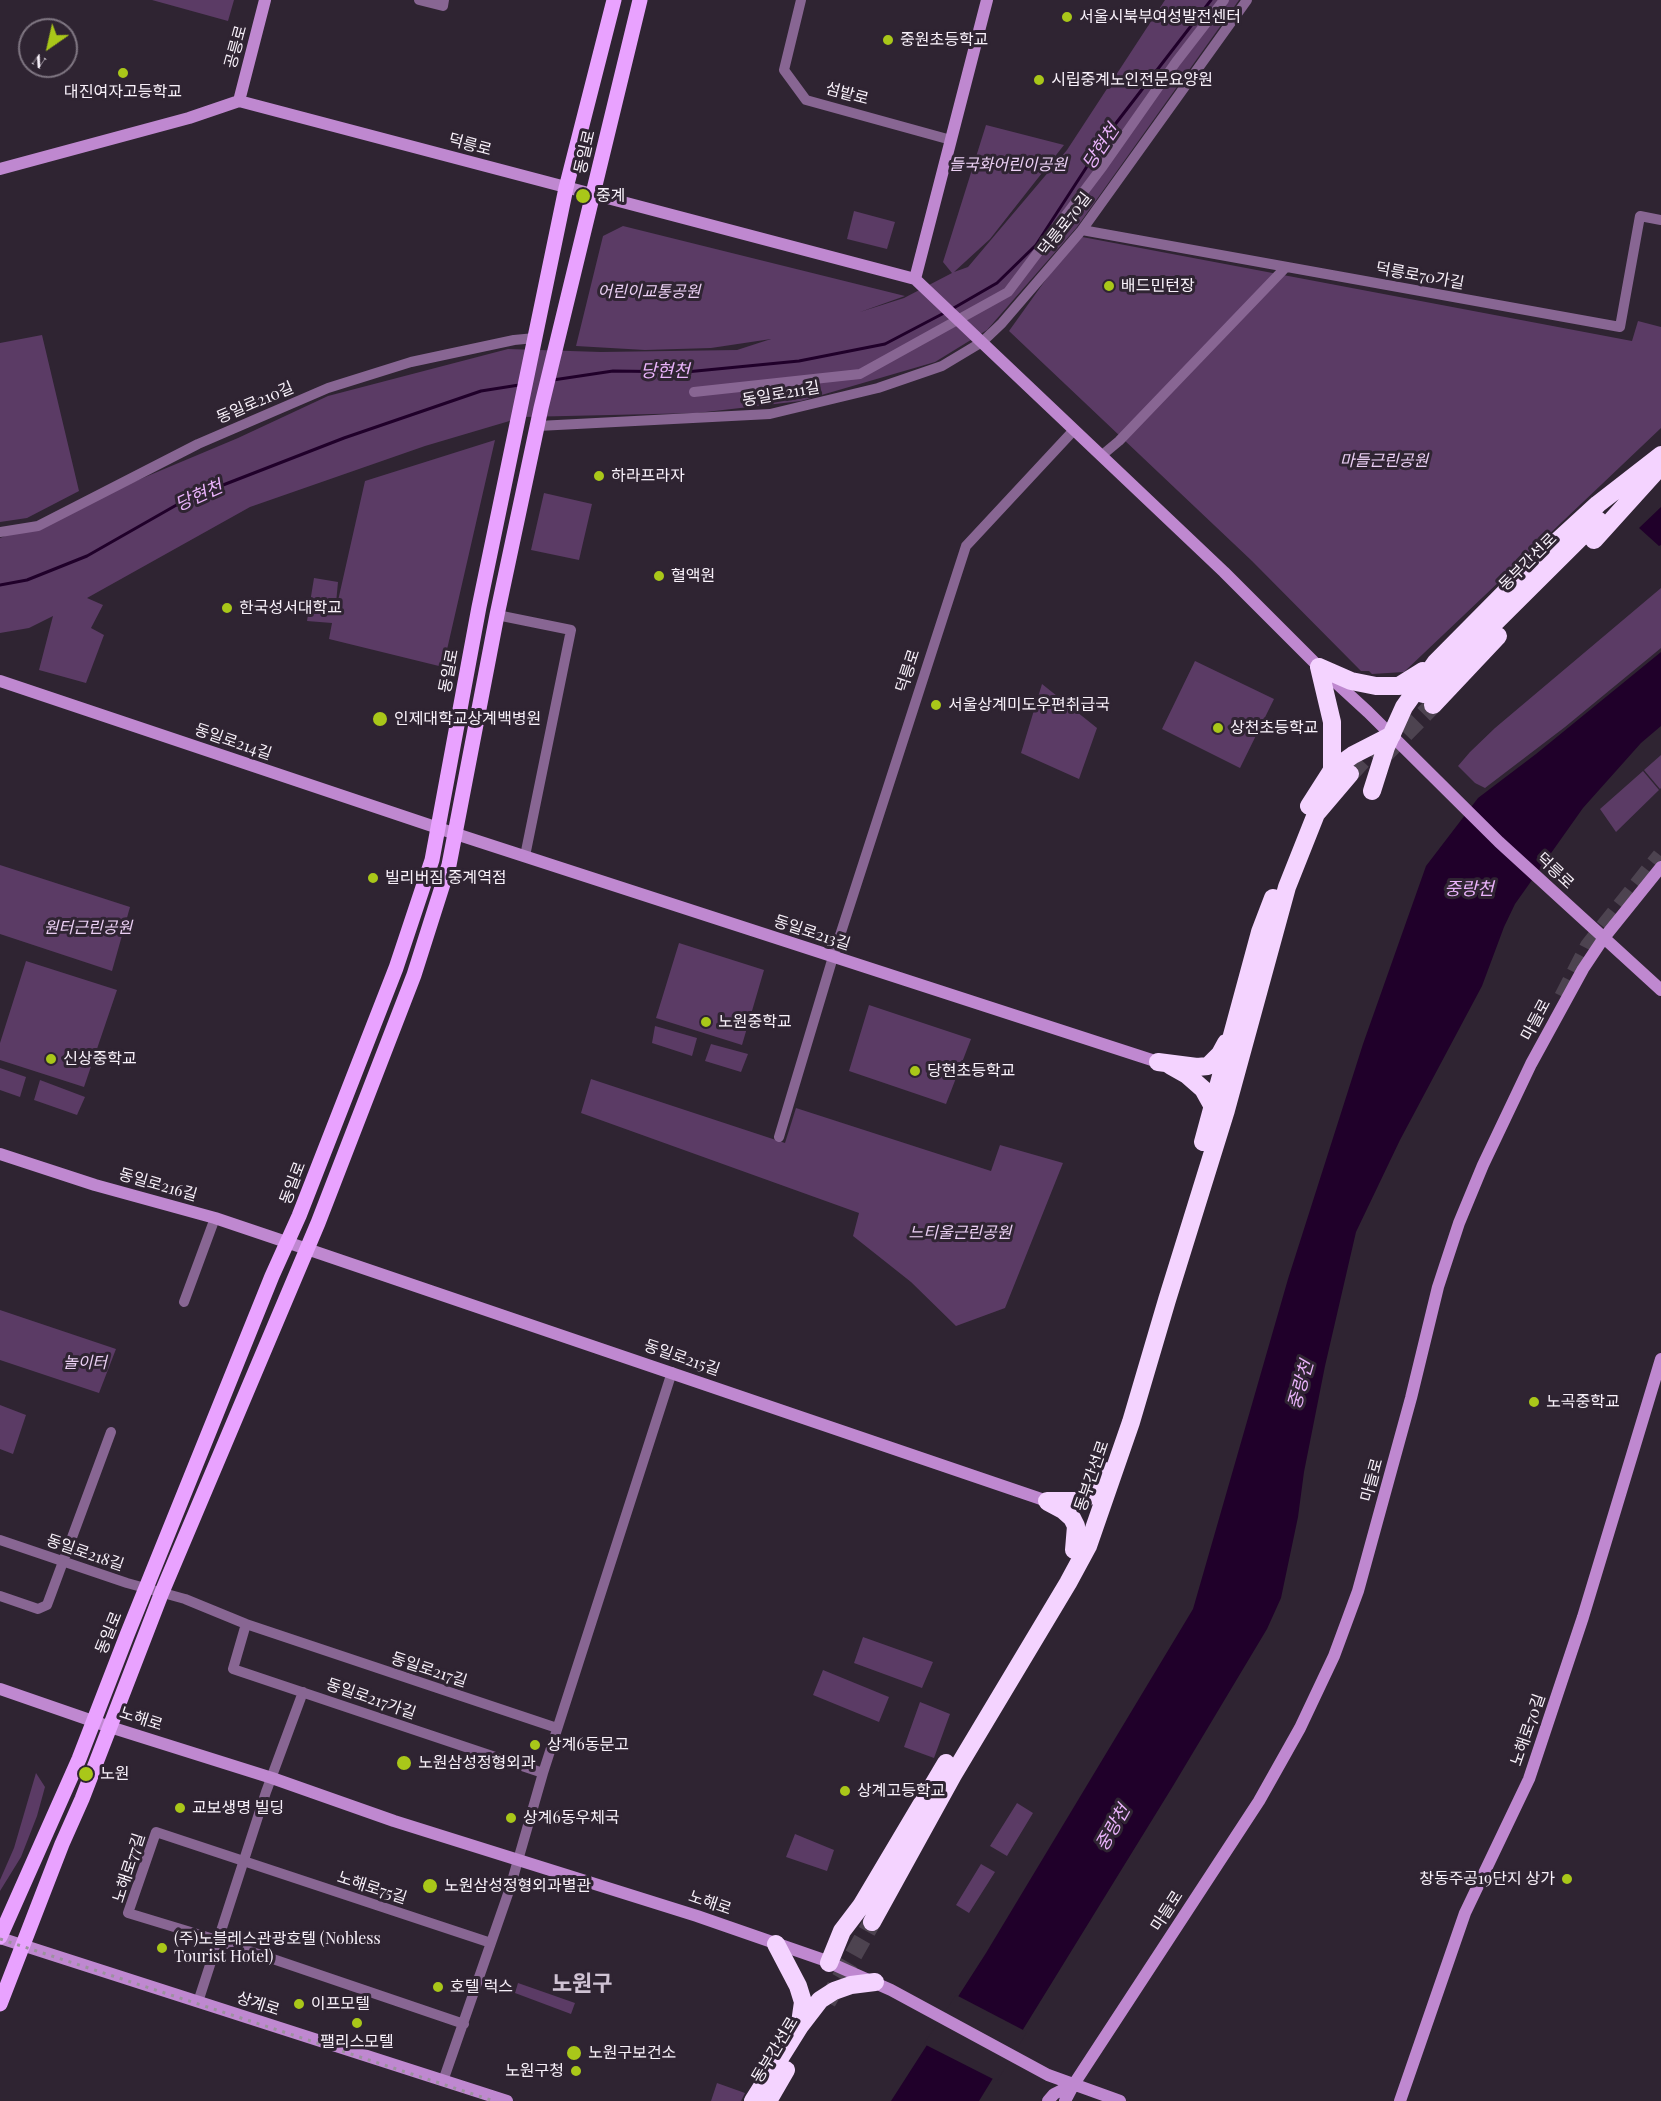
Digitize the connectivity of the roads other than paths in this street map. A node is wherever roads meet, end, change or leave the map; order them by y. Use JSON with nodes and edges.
{"nodes":[{"id":1,"x":265,"y":0,"type":"edge"},
{"id":2,"x":419,"y":0,"type":"edge"},
{"id":3,"x":444,"y":0,"type":"edge"},
{"id":4,"x":614,"y":0,"type":"edge"},
{"id":5,"x":640,"y":0,"type":"edge"},
{"id":6,"x":801,"y":0,"type":"edge"},
{"id":7,"x":987,"y":0,"type":"edge"},
{"id":8,"x":1224,"y":0,"type":"edge"},
{"id":9,"x":1247,"y":0,"type":"edge"},
{"id":10,"x":239,"y":101,"type":"junction"},
{"id":11,"x":951,"y":140,"type":"junction"},
{"id":12,"x":0,"y":169,"type":"edge"},
{"id":13,"x":566,"y":188,"type":"junction"},
{"id":14,"x":594,"y":195,"type":"junction"},
{"id":15,"x":1661,"y":220,"type":"edge"},
{"id":16,"x":1082,"y":230,"type":"junction"},
{"id":17,"x":1286,"y":267,"type":"junction"},
{"id":18,"x":915,"y":279,"type":"junction"},
{"id":19,"x":534,"y":342,"type":"junction"},
{"id":20,"x":982,"y":342,"type":"junction"},
{"id":21,"x":694,"y":392,"type":"dead end"},
{"id":22,"x":538,"y":426,"type":"junction"},
{"id":23,"x":1074,"y":430,"type":"junction"},
{"id":24,"x":1101,"y":456,"type":"junction"},
{"id":25,"x":1661,"y":456,"type":"edge"},
{"id":26,"x":1661,"y":466,"type":"edge"},
{"id":27,"x":0,"y":532,"type":"edge"},
{"id":28,"x":497,"y":615,"type":"junction"},
{"id":29,"x":1436,"y":662,"type":"junction"},
{"id":30,"x":1319,"y":667,"type":"junction"},
{"id":31,"x":0,"y":681,"type":"edge"},
{"id":32,"x":1392,"y":735,"type":"junction"},
{"id":33,"x":1354,"y":778,"type":"junction"},
{"id":34,"x":438,"y":828,"type":"junction"},
{"id":35,"x":456,"y":834,"type":"junction"},
{"id":36,"x":525,"y":856,"type":"junction"},
{"id":37,"x":1661,"y":867,"type":"edge"},
{"id":38,"x":1283,"y":900,"type":"junction"},
{"id":39,"x":1603,"y":939,"type":"junction"},
{"id":40,"x":1255,"y":949,"type":"junction"},
{"id":41,"x":833,"y":957,"type":"junction"},
{"id":42,"x":1661,"y":990,"type":"edge"},
{"id":43,"x":1256,"y":1002,"type":"junction"},
{"id":44,"x":1241,"y":1029,"type":"junction"},
{"id":45,"x":1158,"y":1062,"type":"junction"},
{"id":46,"x":1213,"y":1107,"type":"junction"},
{"id":47,"x":779,"y":1137,"type":"dead end"},
{"id":48,"x":0,"y":1154,"type":"edge"},
{"id":49,"x":215,"y":1218,"type":"junction"},
{"id":50,"x":288,"y":1242,"type":"junction"},
{"id":51,"x":307,"y":1249,"type":"junction"},
{"id":52,"x":1167,"y":1300,"type":"junction"},
{"id":53,"x":184,"y":1302,"type":"dead end"},
{"id":54,"x":1661,"y":1359,"type":"edge"},
{"id":55,"x":672,"y":1372,"type":"junction"},
{"id":56,"x":111,"y":1432,"type":"dead end"},
{"id":57,"x":1125,"y":1440,"type":"junction"},
{"id":58,"x":1098,"y":1489,"type":"junction"},
{"id":59,"x":1047,"y":1501,"type":"junction"},
{"id":60,"x":0,"y":1540,"type":"edge"},
{"id":61,"x":1074,"y":1550,"type":"junction"},
{"id":62,"x":63,"y":1562,"type":"junction"},
{"id":63,"x":154,"y":1590,"type":"junction"},
{"id":64,"x":0,"y":1596,"type":"edge"},
{"id":65,"x":246,"y":1624,"type":"junction"},
{"id":66,"x":0,"y":1689,"type":"edge"},
{"id":67,"x":303,"y":1692,"type":"junction"},
{"id":68,"x":93,"y":1721,"type":"junction"},
{"id":69,"x":110,"y":1727,"type":"junction"},
{"id":70,"x":557,"y":1728,"type":"junction"},
{"id":71,"x":543,"y":1773,"type":"junction"},
{"id":72,"x":272,"y":1778,"type":"junction"},
{"id":73,"x":244,"y":1861,"type":"junction"},
{"id":74,"x":517,"y":1861,"type":"junction"},
{"id":75,"x":872,"y":1922,"type":"tunnel mouth"},
{"id":76,"x":0,"y":1937,"type":"edge"},
{"id":77,"x":218,"y":1940,"type":"junction"},
{"id":78,"x":491,"y":1943,"type":"junction"},
{"id":79,"x":776,"y":1944,"type":"junction"},
{"id":80,"x":22,"y":1946,"type":"junction"},
{"id":81,"x":830,"y":1963,"type":"junction"},
{"id":82,"x":883,"y":1986,"type":"junction"},
{"id":83,"x":198,"y":2002,"type":"junction"},
{"id":84,"x":0,"y":2004,"type":"edge"},
{"id":85,"x":808,"y":2023,"type":"junction"},
{"id":86,"x":464,"y":2024,"type":"junction"},
{"id":87,"x":443,"y":2081,"type":"junction"},
{"id":88,"x":1074,"y":2084,"type":"junction"},
{"id":89,"x":507,"y":2101,"type":"edge"},
{"id":90,"x":753,"y":2101,"type":"edge"},
{"id":91,"x":768,"y":2101,"type":"edge"},
{"id":92,"x":1048,"y":2101,"type":"edge"},
{"id":93,"x":1065,"y":2101,"type":"edge"},
{"id":94,"x":1120,"y":2101,"type":"edge"},
{"id":95,"x":1400,"y":2101,"type":"edge"}],
"edges":[{"from":1,"to":10,"type":"main road","name":"공릉로"},
{"from":2,"to":3,"type":"street"},
{"from":4,"to":13,"type":"main road","name":"동일로"},
{"from":5,"to":14,"type":"main road","name":"동일로"},
{"from":6,"to":11,"type":"street","name":"섬밭로"},
{"from":7,"to":11,"type":"main road"},
{"from":8,"to":21,"type":"street"},
{"from":9,"to":16,"type":"street","name":"덕릉로70길"},
{"from":10,"to":12,"type":"main road"},
{"from":10,"to":13,"type":"main road","name":"덕릉로"},
{"from":11,"to":18,"type":"main road"},
{"from":13,"to":14,"type":"main road","name":"덕릉로"},
{"from":13,"to":19,"type":"main road","name":"동일로"},
{"from":14,"to":18,"type":"main road","name":"덕릉로"},
{"from":14,"to":22,"type":"main road","name":"동일로"},
{"from":15,"to":17,"type":"street","name":"덕릉로70가길"},
{"from":16,"to":17,"type":"street","name":"덕릉로70가길"},
{"from":16,"to":20,"type":"street","name":"덕릉로70길"},
{"from":17,"to":24,"type":"street"},
{"from":18,"to":20,"type":"main road","name":"덕릉로"},
{"from":19,"to":27,"type":"street","name":"동일로210길"},
{"from":19,"to":34,"type":"main road","name":"동일로"},
{"from":20,"to":22,"type":"street","name":"동일로211길"},
{"from":20,"to":23,"type":"main road","name":"덕릉로"},
{"from":22,"to":28,"type":"main road","name":"동일로"},
{"from":23,"to":24,"type":"main road","name":"덕릉로"},
{"from":23,"to":41,"type":"street","name":"덕릉로"},
{"from":24,"to":30,"type":"main road","name":"덕릉로"},
{"from":25,"to":26,"type":"highway","name":"동부간선로"},
{"from":25,"to":29,"type":"highway"},
{"from":28,"to":35,"type":"main road","name":"동일로"},
{"from":28,"to":36,"type":"street"},
{"from":29,"to":30,"type":"highway"},
{"from":29,"to":32,"type":"highway"},
{"from":30,"to":32,"type":"main road","name":"덕릉로"},
{"from":30,"to":33,"type":"highway"},
{"from":31,"to":34,"type":"main road","name":"동일로214길"},
{"from":32,"to":33,"type":"highway"},
{"from":32,"to":33,"type":"highway"},
{"from":32,"to":39,"type":"main road","name":"덕릉로"},
{"from":33,"to":38,"type":"highway","name":"동부간선로"},
{"from":33,"to":40,"type":"highway"},
{"from":33,"to":43,"type":"highway","name":"동부간선로"},
{"from":34,"to":35,"type":"main road","name":"동일로214길"},
{"from":34,"to":50,"type":"main road","name":"동일로"},
{"from":35,"to":36,"type":"main road","name":"동일로213길"},
{"from":35,"to":51,"type":"main road","name":"동일로"},
{"from":36,"to":41,"type":"main road","name":"동일로213길"},
{"from":37,"to":39,"type":"main road","name":"마들로"},
{"from":38,"to":40,"type":"highway"},
{"from":38,"to":43,"type":"highway","name":"동부간선로"},
{"from":39,"to":42,"type":"main road","name":"덕릉로"},
{"from":39,"to":88,"type":"main road","name":"마들로"},
{"from":40,"to":44,"type":"highway"},
{"from":41,"to":45,"type":"main road","name":"동일로213길"},
{"from":41,"to":47,"type":"street","name":"덕릉로"},
{"from":43,"to":44,"type":"highway","name":"동부간선로"},
{"from":44,"to":45,"type":"highway"},
{"from":44,"to":46,"type":"highway"},
{"from":44,"to":52,"type":"highway","name":"동부간선로"},
{"from":45,"to":46,"type":"highway"},
{"from":46,"to":52,"type":"highway"},
{"from":48,"to":49,"type":"main road","name":"동일로216길"},
{"from":49,"to":50,"type":"main road","name":"동일로216길"},
{"from":49,"to":53,"type":"street"},
{"from":50,"to":51,"type":"main road","name":"동일로216길"},
{"from":50,"to":63,"type":"main road","name":"동일로"},
{"from":51,"to":55,"type":"main road","name":"동일로215길"},
{"from":51,"to":63,"type":"main road","name":"동일로"},
{"from":52,"to":57,"type":"highway","name":"동부간선로"},
{"from":54,"to":95,"type":"main road","name":"노해로70길"},
{"from":55,"to":59,"type":"main road","name":"동일로215길"},
{"from":55,"to":70,"type":"street"},
{"from":56,"to":62,"type":"street"},
{"from":57,"to":58,"type":"highway"},
{"from":57,"to":75,"type":"highway","name":"동부간선로"},
{"from":58,"to":59,"type":"highway"},
{"from":58,"to":61,"type":"highway"},
{"from":59,"to":61,"type":"highway"},
{"from":60,"to":62,"type":"street","name":"동일로218길"},
{"from":61,"to":81,"type":"highway"},
{"from":62,"to":63,"type":"street","name":"동일로218길"},
{"from":62,"to":64,"type":"street"},
{"from":63,"to":65,"type":"street","name":"동일로217길"},
{"from":63,"to":68,"type":"main road","name":"동일로"},
{"from":63,"to":69,"type":"main road","name":"동일로"},
{"from":65,"to":67,"type":"street","name":"동일로217가길"},
{"from":65,"to":70,"type":"street","name":"동일로217길"},
{"from":66,"to":68,"type":"main road","name":"노해로"},
{"from":67,"to":71,"type":"street","name":"동일로217가길"},
{"from":67,"to":72,"type":"street"},
{"from":68,"to":69,"type":"main road","name":"노해로"},
{"from":68,"to":76,"type":"main road","name":"동일로"},
{"from":69,"to":72,"type":"main road","name":"노해로"},
{"from":69,"to":80,"type":"main road","name":"동일로"},
{"from":70,"to":71,"type":"street"},
{"from":71,"to":74,"type":"street"},
{"from":72,"to":73,"type":"street"},
{"from":72,"to":74,"type":"main road","name":"노해로"},
{"from":73,"to":77,"type":"street"},
{"from":73,"to":77,"type":"street","name":"노해로77길"},
{"from":73,"to":78,"type":"street","name":"노해로75길"},
{"from":74,"to":78,"type":"street"},
{"from":74,"to":79,"type":"main road","name":"노해로"},
{"from":76,"to":80,"type":"main road","name":"상계로"},
{"from":77,"to":83,"type":"street"},
{"from":77,"to":86,"type":"street"},
{"from":78,"to":86,"type":"street"},
{"from":79,"to":81,"type":"main road","name":"노해로"},
{"from":79,"to":85,"type":"highway"},
{"from":80,"to":83,"type":"main road","name":"상계로"},
{"from":80,"to":84,"type":"main road","name":"동일로"},
{"from":81,"to":82,"type":"main road","name":"노해로"},
{"from":82,"to":85,"type":"highway"},
{"from":82,"to":88,"type":"main road","name":"노해로"},
{"from":83,"to":87,"type":"main road","name":"상계로"},
{"from":85,"to":90,"type":"highway"},
{"from":85,"to":91,"type":"highway","name":"동부간선로"},
{"from":86,"to":87,"type":"street"},
{"from":87,"to":89,"type":"main road","name":"상계로"},
{"from":88,"to":92,"type":"main road","name":"마들로"},
{"from":88,"to":93,"type":"main road","name":"마들로"},
{"from":88,"to":94,"type":"main road","name":"노해로"}]}
